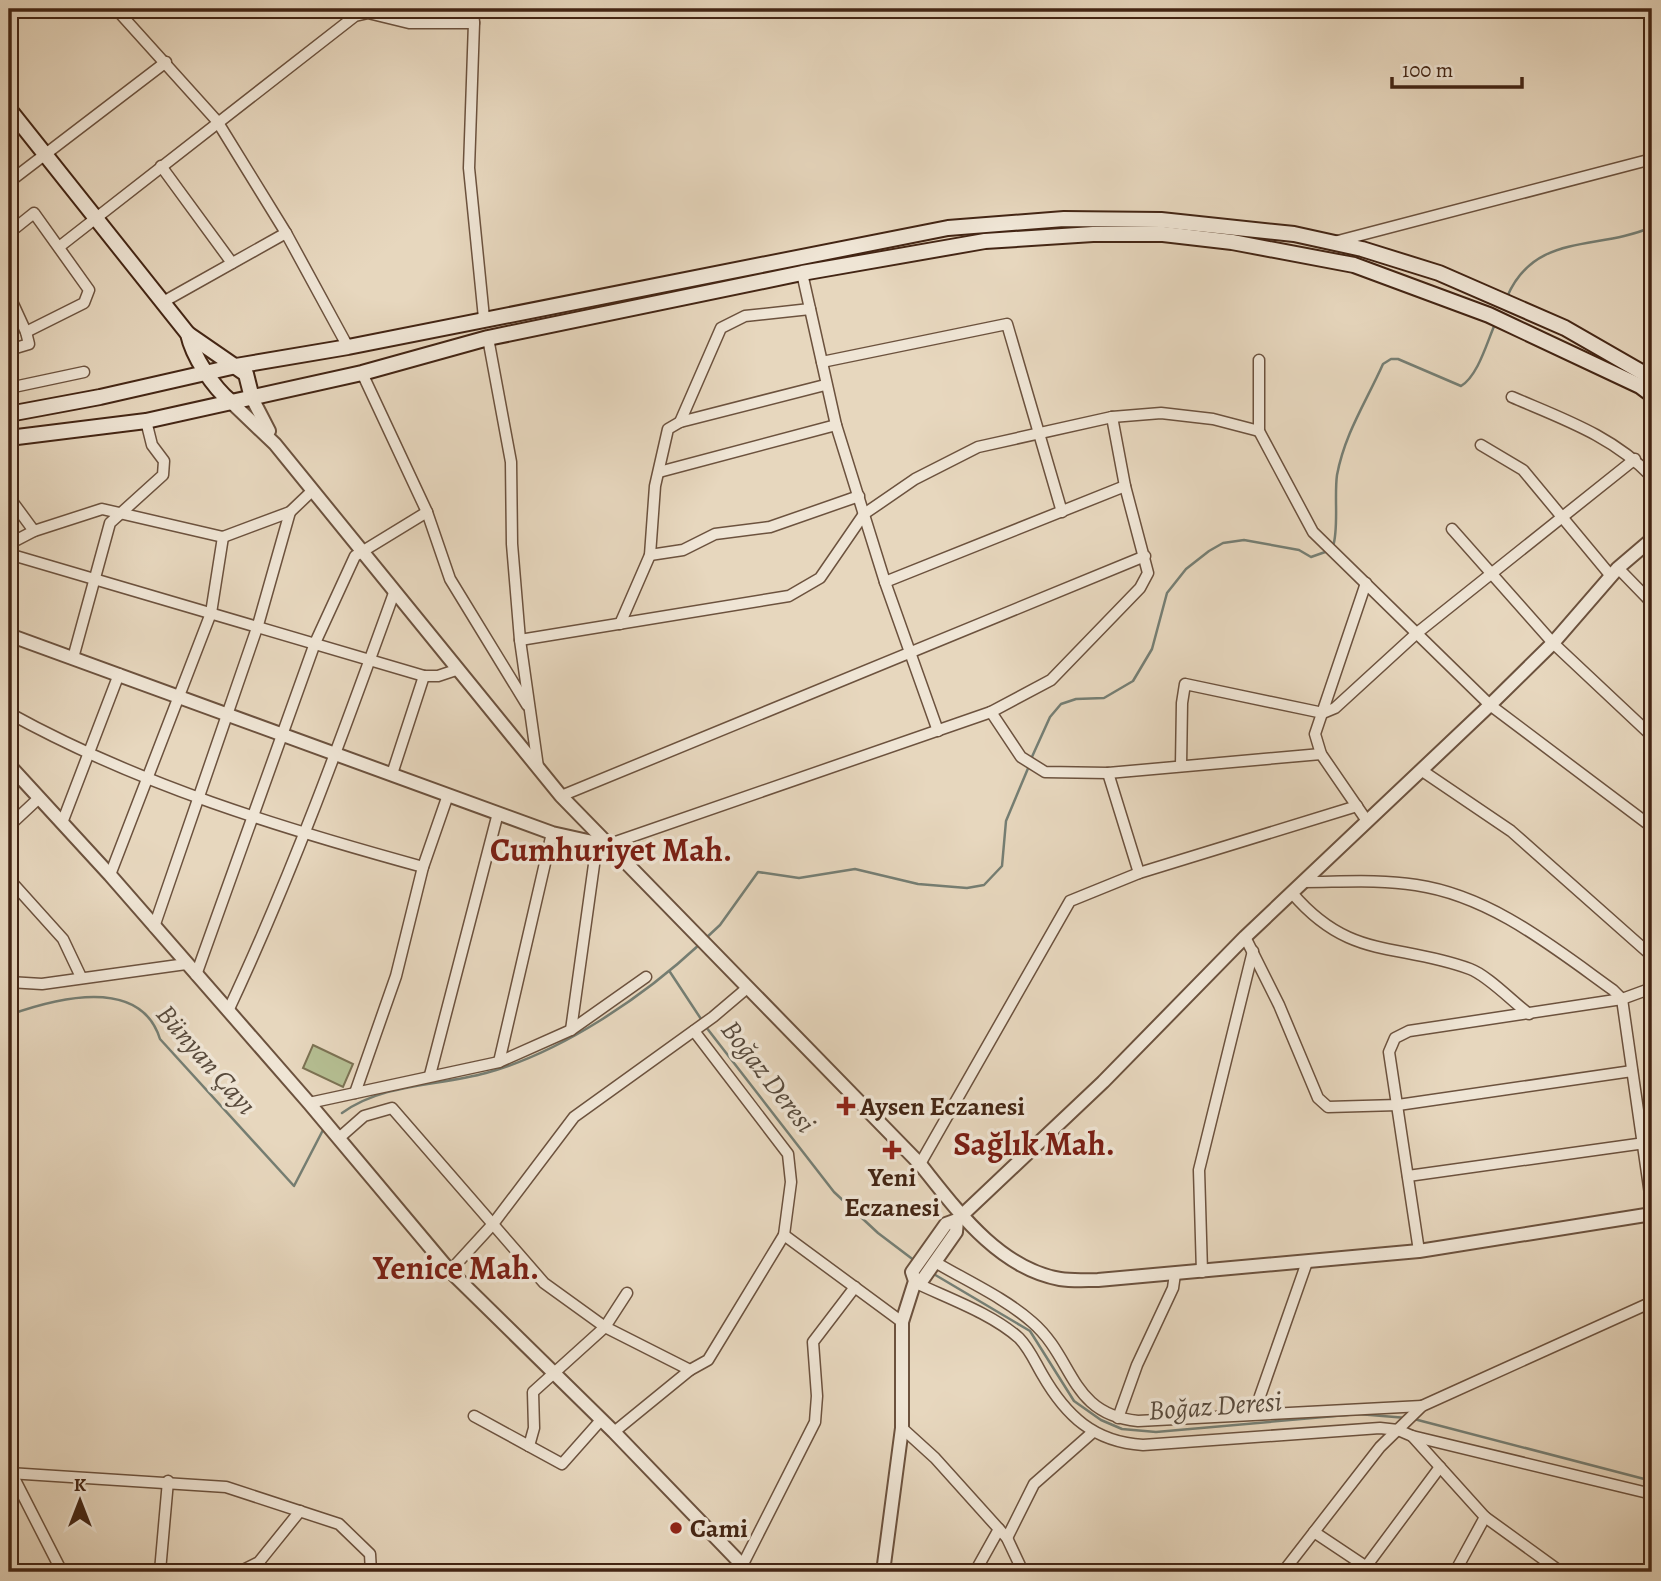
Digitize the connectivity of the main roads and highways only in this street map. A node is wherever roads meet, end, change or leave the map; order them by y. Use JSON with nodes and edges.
{"nodes":[{"id":1,"x":9,"y":109,"type":"edge"},
{"id":2,"x":188,"y":334,"type":"junction"},
{"id":3,"x":236,"y":366,"type":"junction"},
{"id":4,"x":208,"y":372,"type":"junction"},
{"id":5,"x":1652,"y":378,"type":"edge"},
{"id":6,"x":1652,"y":395,"type":"edge"},
{"id":7,"x":253,"y":398,"type":"junction"},
{"id":8,"x":231,"y":402,"type":"junction"},
{"id":9,"x":9,"y":414,"type":"edge"},
{"id":10,"x":9,"y":438,"type":"edge"}],
"edges":[{"from":1,"to":2,"type":"main road"},
{"from":2,"to":3,"type":"main road"},
{"from":2,"to":4,"type":"main road"},
{"from":3,"to":4,"type":"main road"},
{"from":3,"to":5,"type":"main road"},
{"from":3,"to":7,"type":"main road"},
{"from":4,"to":8,"type":"main road"},
{"from":4,"to":9,"type":"main road"},
{"from":6,"to":7,"type":"main road"},
{"from":7,"to":8,"type":"main road"},
{"from":8,"to":10,"type":"main road"}]}
